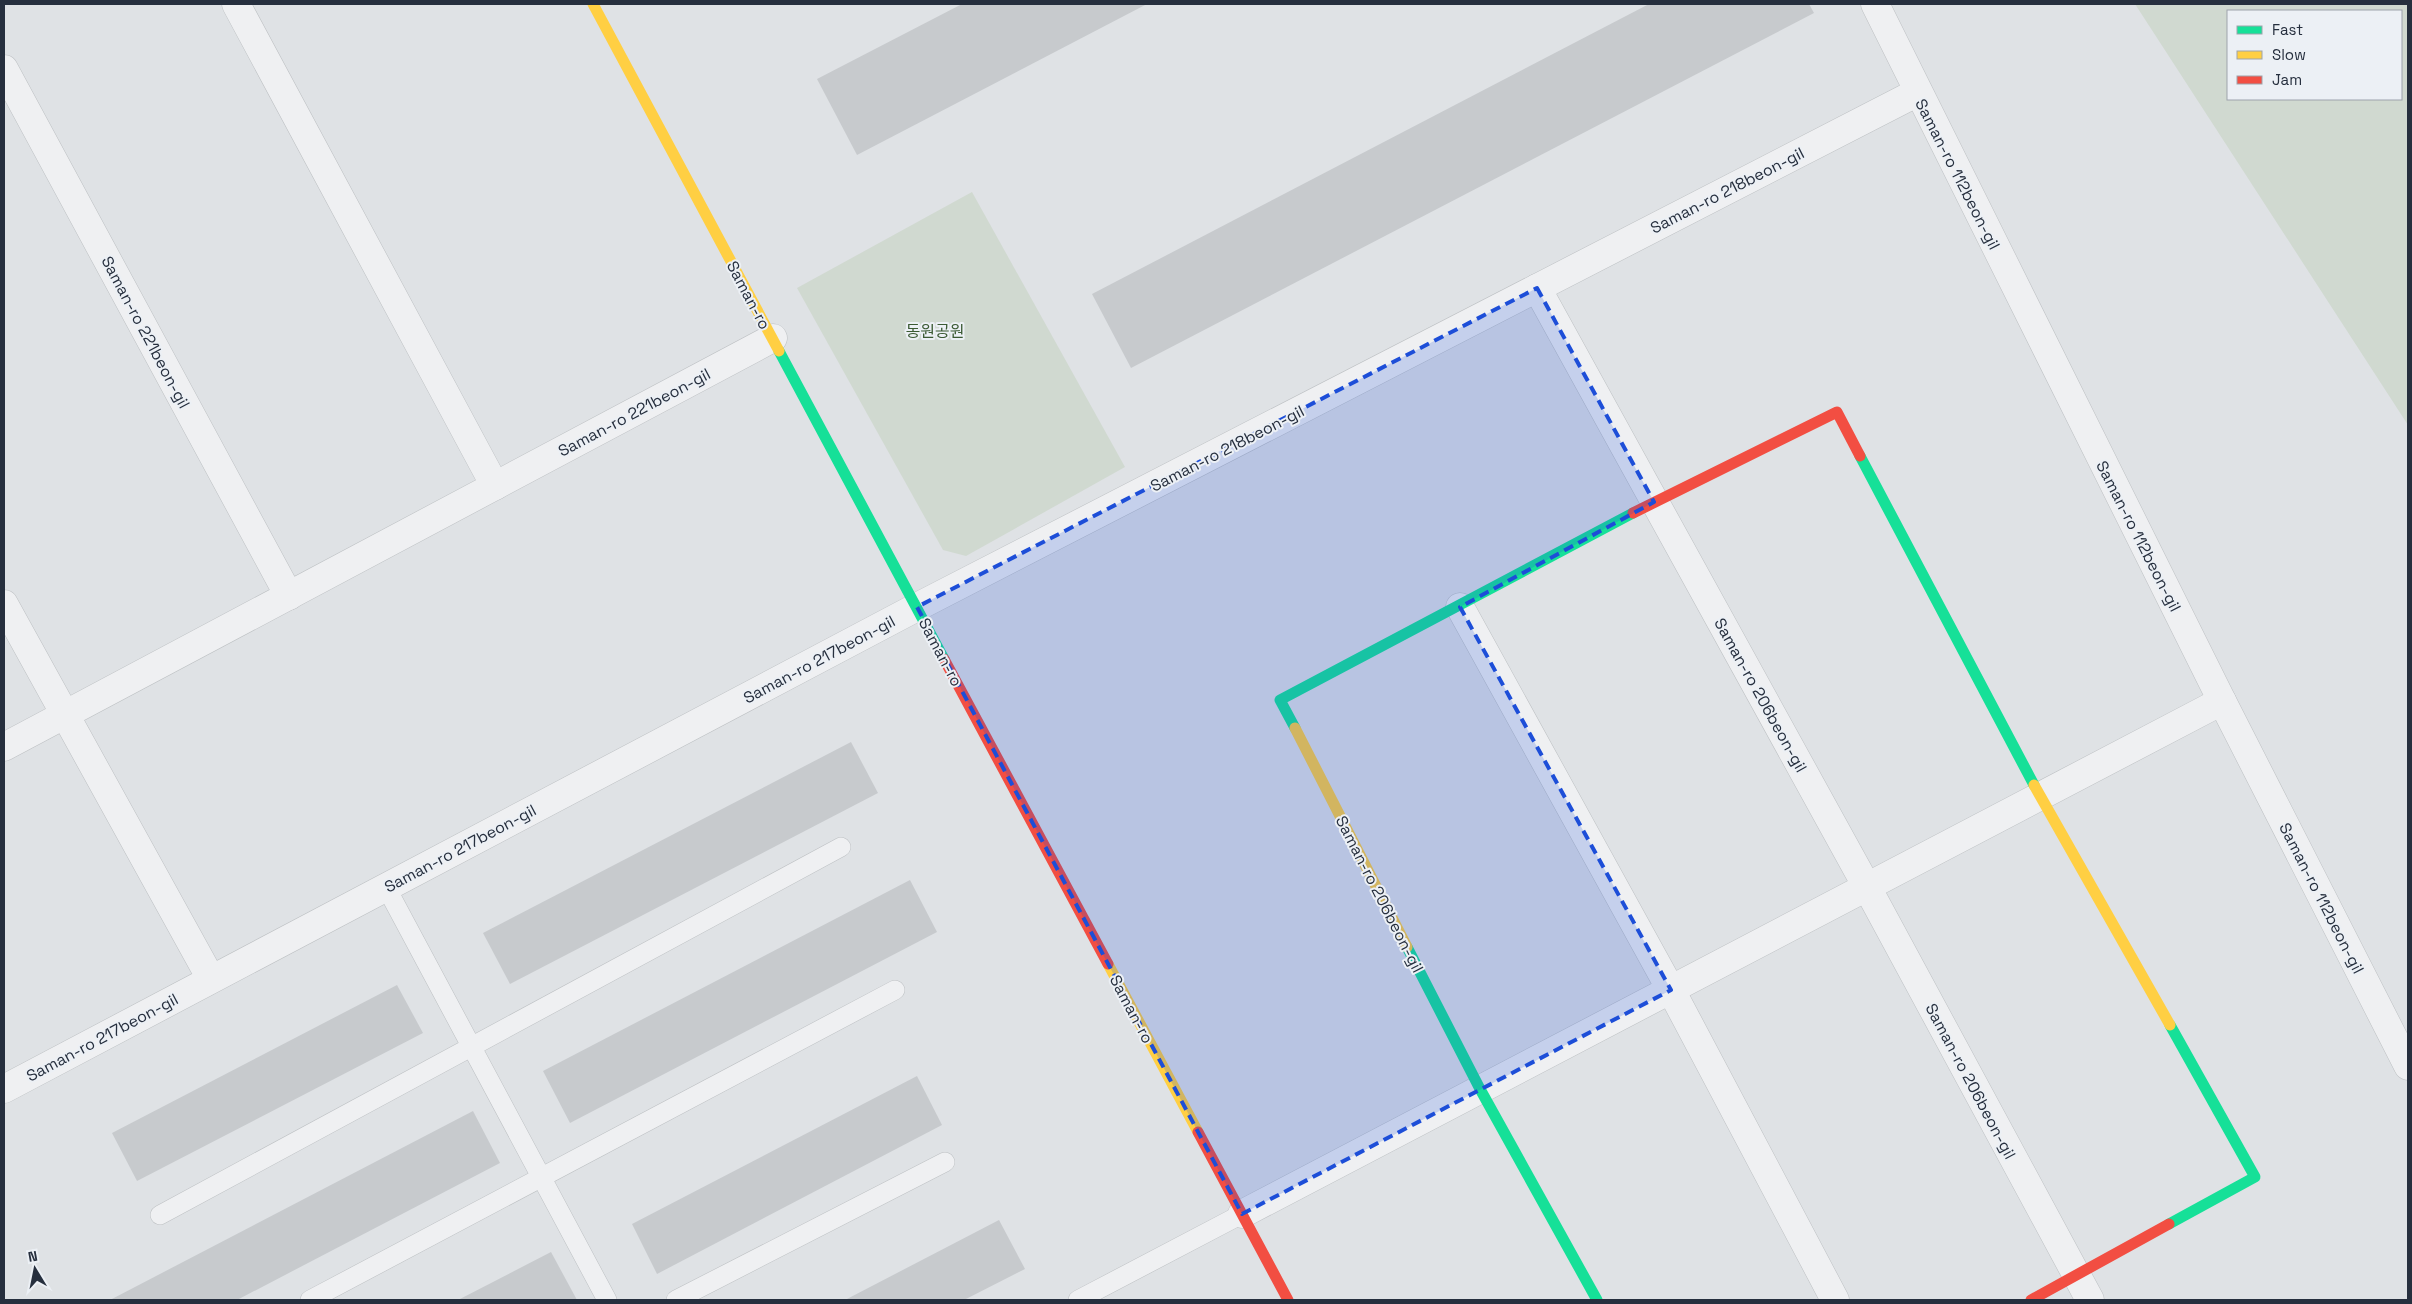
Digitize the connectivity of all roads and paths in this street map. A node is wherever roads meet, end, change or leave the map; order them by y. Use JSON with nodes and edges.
{"nodes":[{"id":1,"x":236,"y":4,"type":"edge"},
{"id":2,"x":593,"y":4,"type":"edge"},
{"id":3,"x":1875,"y":4,"type":"edge"},
{"id":4,"x":4,"y":69,"type":"edge"},
{"id":5,"x":1918,"y":92,"type":"junction"},
{"id":6,"x":1537,"y":288,"type":"junction"},
{"id":7,"x":773,"y":338,"type":"junction"},
{"id":8,"x":494,"y":486,"type":"junction"},
{"id":9,"x":1654,"y":502,"type":"junction"},
{"id":10,"x":289,"y":596,"type":"junction"},
{"id":11,"x":4,"y":604,"type":"edge"},
{"id":12,"x":1460,"y":607,"type":"junction"},
{"id":13,"x":917,"y":608,"type":"junction"},
{"id":14,"x":2222,"y":701,"type":"junction"},
{"id":15,"x":65,"y":715,"type":"junction"},
{"id":16,"x":4,"y":747,"type":"edge"},
{"id":17,"x":2040,"y":796,"type":"junction"},
{"id":18,"x":841,"y":847,"type":"dead end"},
{"id":19,"x":386,"y":887,"type":"junction"},
{"id":20,"x":1867,"y":887,"type":"junction"},
{"id":21,"x":211,"y":980,"type":"junction"},
{"id":22,"x":895,"y":990,"type":"dead end"},
{"id":23,"x":1671,"y":990,"type":"junction"},
{"id":24,"x":471,"y":1047,"type":"junction"},
{"id":25,"x":2408,"y":1066,"type":"edge"},
{"id":26,"x":4,"y":1089,"type":"edge"},
{"id":27,"x":1480,"y":1089,"type":"junction"},
{"id":28,"x":946,"y":1162,"type":"dead end"},
{"id":29,"x":542,"y":1177,"type":"junction"},
{"id":30,"x":1242,"y":1214,"type":"junction"},
{"id":31,"x":160,"y":1215,"type":"dead end"},
{"id":32,"x":2076,"y":1275,"type":"junction"},
{"id":33,"x":310,"y":1300,"type":"edge"},
{"id":34,"x":607,"y":1300,"type":"edge"},
{"id":35,"x":676,"y":1300,"type":"edge"},
{"id":36,"x":1078,"y":1300,"type":"edge"},
{"id":37,"x":1288,"y":1300,"type":"edge"},
{"id":38,"x":1597,"y":1300,"type":"edge"},
{"id":39,"x":1835,"y":1300,"type":"edge"},
{"id":40,"x":2031,"y":1300,"type":"edge"},
{"id":41,"x":2090,"y":1300,"type":"edge"}],
"edges":[{"from":1,"to":8,"type":"street"},
{"from":2,"to":7,"type":"street","name":"Saman-ro"},
{"from":3,"to":5,"type":"street","name":"Saman-ro 112beon-gil"},
{"from":4,"to":10,"type":"street","name":"Saman-ro 221beon-gil"},
{"from":5,"to":6,"type":"street","name":"Saman-ro 218beon-gil"},
{"from":5,"to":14,"type":"street","name":"Saman-ro 112beon-gil"},
{"from":6,"to":9,"type":"street"},
{"from":6,"to":13,"type":"street","name":"Saman-ro 218beon-gil"},
{"from":7,"to":8,"type":"street","name":"Saman-ro 221beon-gil"},
{"from":7,"to":13,"type":"street","name":"Saman-ro"},
{"from":8,"to":10,"type":"street","name":"Saman-ro 221beon-gil"},
{"from":9,"to":12,"type":"street"},
{"from":9,"to":17,"type":"street"},
{"from":9,"to":20,"type":"street","name":"Saman-ro 206beon-gil"},
{"from":10,"to":15,"type":"street","name":"Saman-ro 221beon-gil"},
{"from":11,"to":15,"type":"street"},
{"from":12,"to":23,"type":"street"},
{"from":12,"to":27,"type":"street","name":"Saman-ro 206beon-gil"},
{"from":13,"to":19,"type":"street","name":"Saman-ro 217beon-gil"},
{"from":13,"to":30,"type":"street","name":"Saman-ro"},
{"from":14,"to":17,"type":"street"},
{"from":14,"to":25,"type":"street","name":"Saman-ro 112beon-gil"},
{"from":15,"to":16,"type":"street","name":"Saman-ro 221beon-gil"},
{"from":15,"to":21,"type":"street"},
{"from":17,"to":20,"type":"street"},
{"from":17,"to":32,"type":"street"},
{"from":18,"to":24,"type":"lane"},
{"from":19,"to":21,"type":"street","name":"Saman-ro 217beon-gil"},
{"from":19,"to":24,"type":"lane"},
{"from":20,"to":23,"type":"street"},
{"from":20,"to":32,"type":"street","name":"Saman-ro 206beon-gil"},
{"from":21,"to":26,"type":"street","name":"Saman-ro 217beon-gil"},
{"from":22,"to":29,"type":"lane"},
{"from":23,"to":27,"type":"street"},
{"from":23,"to":39,"type":"street"},
{"from":24,"to":29,"type":"lane"},
{"from":24,"to":31,"type":"lane"},
{"from":27,"to":30,"type":"street"},
{"from":27,"to":38,"type":"street","name":"Saman-ro 206beon-gil"},
{"from":28,"to":35,"type":"lane"},
{"from":29,"to":33,"type":"lane"},
{"from":29,"to":34,"type":"lane"},
{"from":30,"to":36,"type":"lane"},
{"from":30,"to":37,"type":"street","name":"Saman-ro"},
{"from":32,"to":40,"type":"street"},
{"from":32,"to":41,"type":"street","name":"Saman-ro 206beon-gil"}]}
